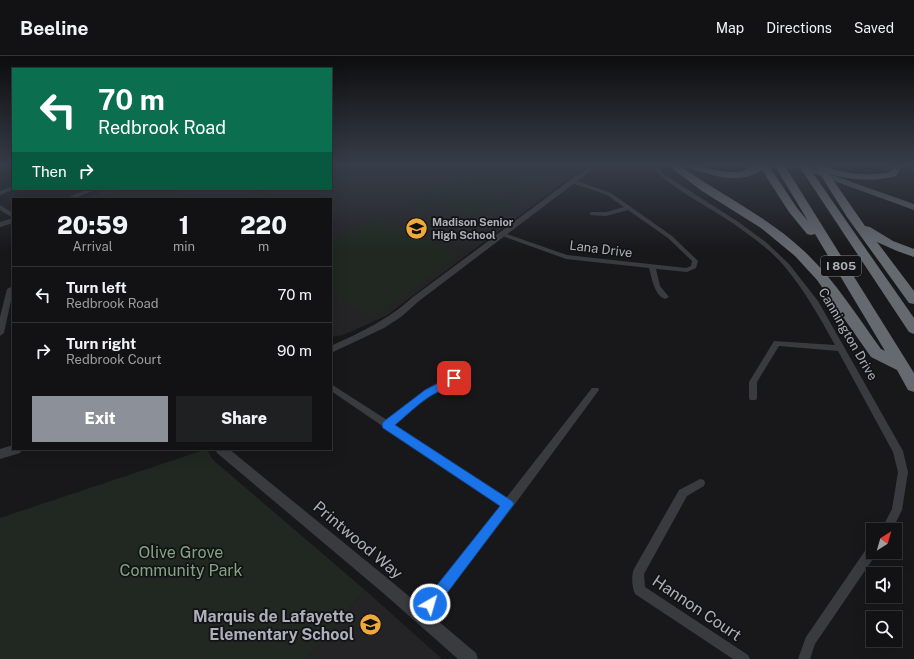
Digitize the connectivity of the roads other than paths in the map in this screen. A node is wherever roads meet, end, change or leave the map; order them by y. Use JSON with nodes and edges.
{"nodes":[{"id":1,"x":80,"y":194,"type":"edge"},
{"id":2,"x":557,"y":194,"type":"edge"},
{"id":3,"x":609,"y":194,"type":"edge"},
{"id":4,"x":691,"y":194,"type":"edge"},
{"id":5,"x":714,"y":194,"type":"edge"},
{"id":6,"x":783,"y":194,"type":"edge"},
{"id":7,"x":797,"y":194,"type":"edge"},
{"id":8,"x":822,"y":194,"type":"edge"},
{"id":9,"x":836,"y":194,"type":"edge"},
{"id":10,"x":882,"y":194,"type":"edge"},
{"id":11,"x":895,"y":194,"type":"edge"},
{"id":12,"x":70,"y":198,"type":"edge"},
{"id":13,"x":914,"y":200,"type":"edge"},
{"id":14,"x":0,"y":207,"type":"edge"},
{"id":15,"x":914,"y":207,"type":"edge"},
{"id":16,"x":629,"y":208,"type":"junction"},
{"id":17,"x":592,"y":214,"type":"dead end"},
{"id":18,"x":12,"y":215,"type":"edge"},
{"id":19,"x":851,"y":215,"type":"junction"},
{"id":20,"x":12,"y":220,"type":"edge"},
{"id":21,"x":0,"y":225,"type":"edge"},
{"id":22,"x":502,"y":234,"type":"junction"},
{"id":23,"x":914,"y":253,"type":"edge"},
{"id":24,"x":652,"y":267,"type":"junction"},
{"id":25,"x":848,"y":277,"type":"junction"},
{"id":26,"x":12,"y":288,"type":"edge"},
{"id":27,"x":665,"y":297,"type":"dead end"},
{"id":28,"x":914,"y":300,"type":"edge"},
{"id":29,"x":914,"y":329,"type":"edge"},
{"id":30,"x":0,"y":333,"type":"edge"},
{"id":31,"x":841,"y":348,"type":"junction"},
{"id":32,"x":332,"y":350,"type":"edge"},
{"id":33,"x":901,"y":366,"type":"junction"},
{"id":34,"x":454,"y":378,"type":"dead end"},
{"id":35,"x":914,"y":386,"type":"edge"},
{"id":36,"x":332,"y":388,"type":"edge"},
{"id":37,"x":594,"y":390,"type":"dead end"},
{"id":38,"x":753,"y":398,"type":"dead end"},
{"id":39,"x":387,"y":425,"type":"junction"},
{"id":40,"x":13,"y":450,"type":"edge"},
{"id":41,"x":222,"y":450,"type":"edge"},
{"id":42,"x":0,"y":454,"type":"edge"},
{"id":43,"x":700,"y":483,"type":"dead end"},
{"id":44,"x":508,"y":504,"type":"junction"},
{"id":45,"x":890,"y":523,"type":"edge"},
{"id":46,"x":866,"y":559,"type":"edge"},
{"id":47,"x":421,"y":617,"type":"junction"},
{"id":48,"x":470,"y":659,"type":"edge"},
{"id":49,"x":744,"y":659,"type":"edge"},
{"id":50,"x":804,"y":659,"type":"edge"}],
"edges":[{"from":1,"to":12,"type":"street"},
{"from":2,"to":22,"type":"street"},
{"from":3,"to":16,"type":"street"},
{"from":4,"to":31,"type":"street","name":"Cannington Drive"},
{"from":5,"to":33,"type":"highway"},
{"from":6,"to":25,"type":"highway"},
{"from":7,"to":25,"type":"highway","number":"I 805"},
{"from":8,"to":29,"type":"highway","number":"I 805"},
{"from":9,"to":19,"type":"highway"},
{"from":10,"to":15,"type":"main road"},
{"from":11,"to":13,"type":"main road"},
{"from":14,"to":18,"type":"street"},
{"from":16,"to":17,"type":"street"},
{"from":16,"to":24,"type":"street","name":"Lana Drive"},
{"from":19,"to":23,"type":"highway"},
{"from":19,"to":28,"type":"highway"},
{"from":20,"to":21,"type":"street"},
{"from":22,"to":24,"type":"street","name":"Lana Drive"},
{"from":22,"to":32,"type":"street"},
{"from":24,"to":27,"type":"street"},
{"from":25,"to":33,"type":"highway","number":"I 805"},
{"from":26,"to":30,"type":"street"},
{"from":31,"to":38,"type":"street"},
{"from":31,"to":45,"type":"street","name":"Cannington Drive"},
{"from":33,"to":35,"type":"highway","number":"I 805"},
{"from":34,"to":39,"type":"street"},
{"from":36,"to":39,"type":"street"},
{"from":37,"to":44,"type":"street"},
{"from":39,"to":44,"type":"street"},
{"from":40,"to":42,"type":"street"},
{"from":41,"to":47,"type":"street","name":"Printwood Way"},
{"from":43,"to":49,"type":"street","name":"Hannon Court"},
{"from":44,"to":47,"type":"street"},
{"from":46,"to":50,"type":"street"},
{"from":47,"to":48,"type":"street","name":"Printwood Way"}]}
